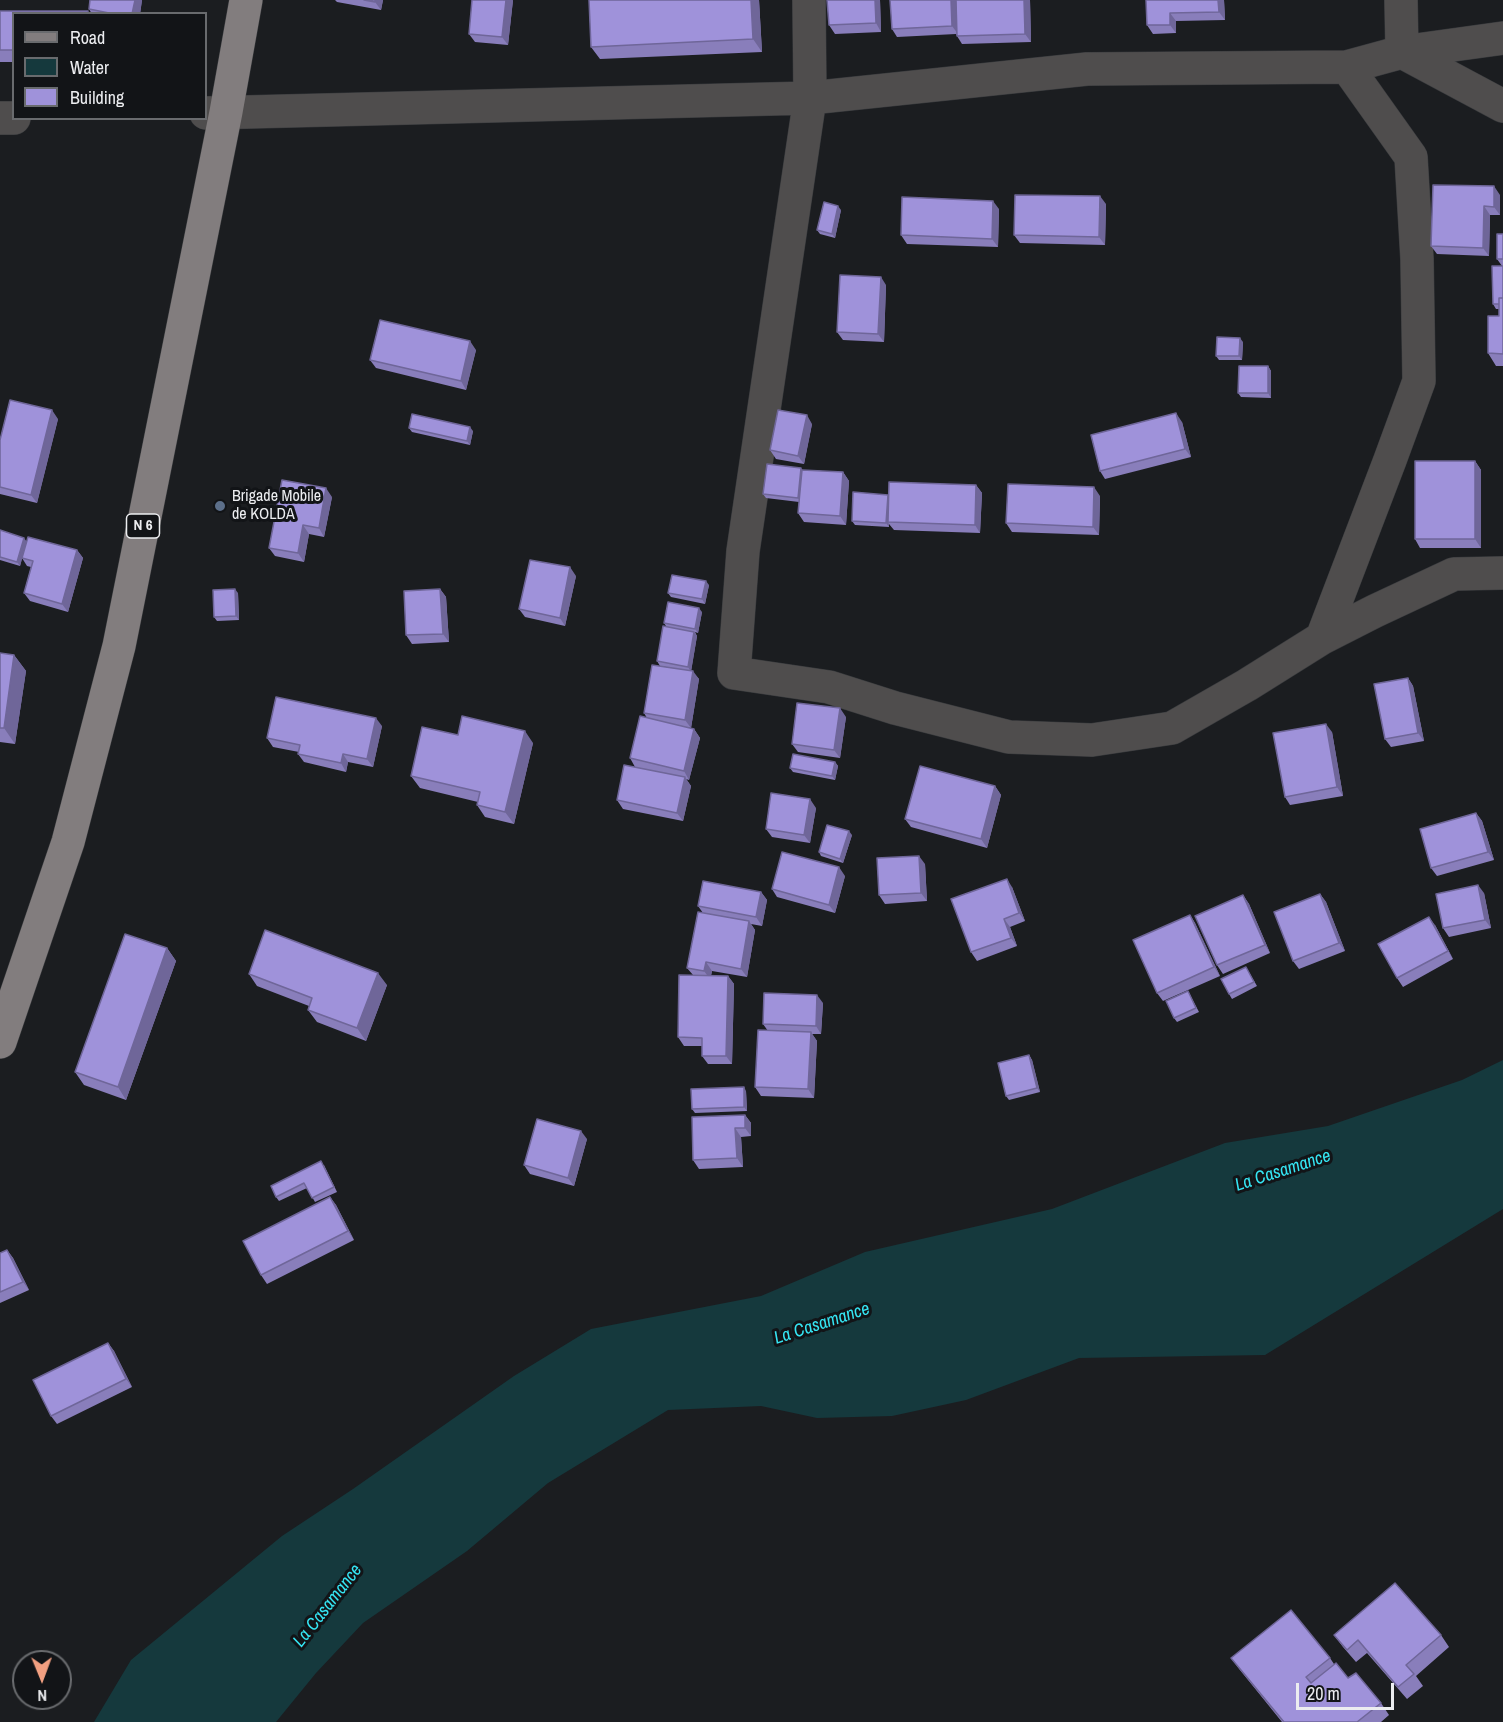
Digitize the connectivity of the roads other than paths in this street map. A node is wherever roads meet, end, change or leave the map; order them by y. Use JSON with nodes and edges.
{"nodes":[{"id":1,"x":246,"y":0,"type":"edge"},
{"id":2,"x":809,"y":0,"type":"edge"},
{"id":3,"x":1401,"y":0,"type":"edge"},
{"id":4,"x":1503,"y":38,"type":"edge"},
{"id":5,"x":1402,"y":52,"type":"junction"},
{"id":6,"x":1347,"y":67,"type":"junction"},
{"id":7,"x":810,"y":98,"type":"junction"},
{"id":8,"x":1503,"y":106,"type":"edge"},
{"id":9,"x":216,"y":112,"type":"edge"},
{"id":10,"x":1503,"y":573,"type":"edge"},
{"id":11,"x":1322,"y":638,"type":"junction"},
{"id":12,"x":0,"y":1042,"type":"edge"}],
"edges":[{"from":1,"to":9,"type":"main road","number":"N 6"},
{"from":2,"to":7,"type":"street"},
{"from":3,"to":5,"type":"street"},
{"from":4,"to":5,"type":"street"},
{"from":5,"to":6,"type":"street"},
{"from":5,"to":8,"type":"street"},
{"from":6,"to":7,"type":"street"},
{"from":6,"to":11,"type":"street"},
{"from":7,"to":9,"type":"street"},
{"from":7,"to":11,"type":"street"},
{"from":9,"to":12,"type":"main road","number":"N 6"},
{"from":10,"to":11,"type":"street"}]}
